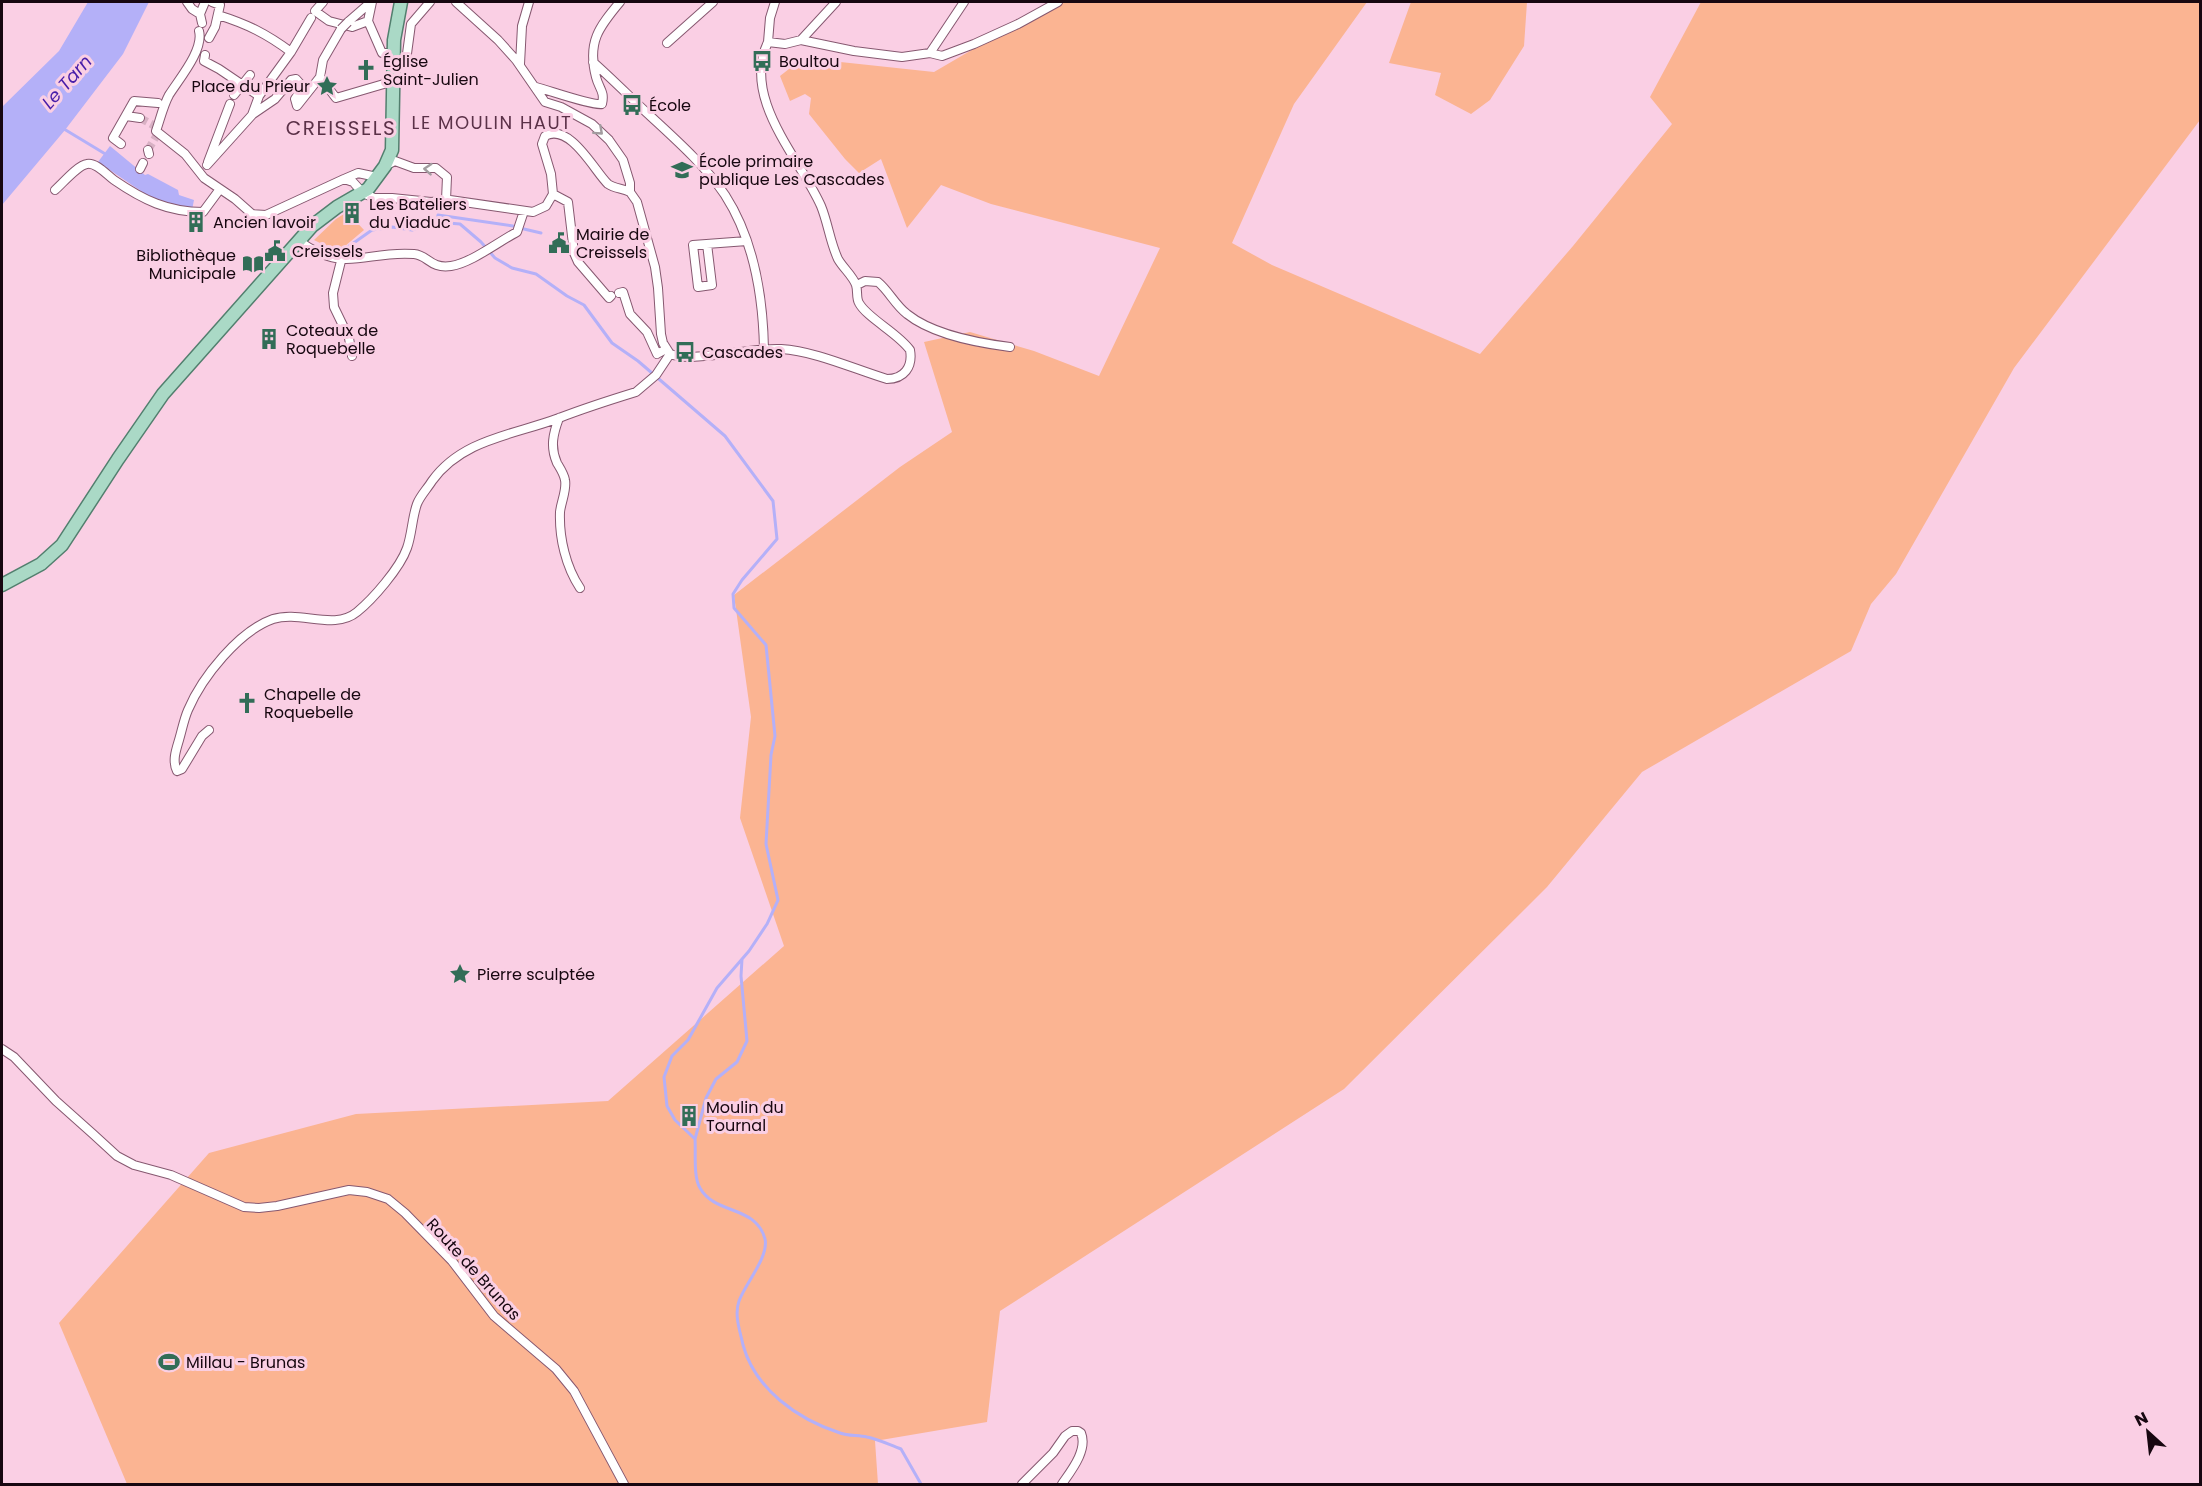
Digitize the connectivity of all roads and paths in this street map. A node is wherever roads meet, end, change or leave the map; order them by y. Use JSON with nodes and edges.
{"nodes":[{"id":1,"x":187,"y":2,"type":"edge"},
{"id":2,"x":205,"y":2,"type":"edge"},
{"id":3,"x":212,"y":2,"type":"edge"},
{"id":4,"x":323,"y":2,"type":"edge"},
{"id":5,"x":372,"y":2,"type":"edge"},
{"id":6,"x":401,"y":2,"type":"edge"},
{"id":7,"x":430,"y":2,"type":"edge"},
{"id":8,"x":456,"y":2,"type":"edge"},
{"id":9,"x":530,"y":2,"type":"edge"},
{"id":10,"x":620,"y":2,"type":"edge"},
{"id":11,"x":713,"y":2,"type":"edge"},
{"id":12,"x":775,"y":2,"type":"edge"},
{"id":13,"x":836,"y":2,"type":"edge"},
{"id":14,"x":963,"y":2,"type":"edge"},
{"id":15,"x":1058,"y":2,"type":"edge"},
{"id":16,"x":200,"y":14,"type":"junction"},
{"id":17,"x":218,"y":15,"type":"junction"},
{"id":18,"x":313,"y":15,"type":"junction"},
{"id":19,"x":368,"y":21,"type":"junction"},
{"id":20,"x":209,"y":38,"type":"dead end"},
{"id":21,"x":801,"y":40,"type":"junction"},
{"id":22,"x":768,"y":42,"type":"junction"},
{"id":23,"x":667,"y":43,"type":"dead end"},
{"id":24,"x":291,"y":52,"type":"junction"},
{"id":25,"x":394,"y":53,"type":"junction"},
{"id":26,"x":930,"y":53,"type":"junction"},
{"id":27,"x":205,"y":58,"type":"dead end"},
{"id":28,"x":593,"y":62,"type":"junction"},
{"id":29,"x":520,"y":66,"type":"junction"},
{"id":30,"x":250,"y":75,"type":"dead end"},
{"id":31,"x":394,"y":75,"type":"junction"},
{"id":32,"x":320,"y":77,"type":"junction"},
{"id":33,"x":243,"y":86,"type":"junction"},
{"id":34,"x":536,"y":87,"type":"junction"},
{"id":35,"x":234,"y":96,"type":"dead end"},
{"id":36,"x":259,"y":96,"type":"junction"},
{"id":37,"x":162,"y":104,"type":"junction"},
{"id":38,"x":230,"y":104,"type":"dead end"},
{"id":39,"x":252,"y":115,"type":"junction"},
{"id":40,"x":126,"y":116,"type":"junction"},
{"id":41,"x":140,"y":118,"type":"tunnel mouth"},
{"id":42,"x":121,"y":144,"type":"dead end"},
{"id":43,"x":390,"y":164,"type":"junction"},
{"id":44,"x":377,"y":177,"type":"junction"},
{"id":45,"x":344,"y":179,"type":"junction"},
{"id":46,"x":220,"y":189,"type":"junction"},
{"id":47,"x":55,"y":190,"type":"dead end"},
{"id":48,"x":366,"y":191,"type":"junction"},
{"id":49,"x":630,"y":192,"type":"junction"},
{"id":50,"x":553,"y":194,"type":"junction"},
{"id":51,"x":446,"y":200,"type":"junction"},
{"id":52,"x":524,"y":212,"type":"junction"},
{"id":53,"x":299,"y":241,"type":"junction"},
{"id":54,"x":747,"y":241,"type":"junction"},
{"id":55,"x":707,"y":244,"type":"junction"},
{"id":56,"x":341,"y":261,"type":"junction"},
{"id":57,"x":856,"y":285,"type":"junction"},
{"id":58,"x":764,"y":347,"type":"junction"},
{"id":59,"x":1010,"y":347,"type":"dead end"},
{"id":60,"x":668,"y":352,"type":"junction"},
{"id":61,"x":352,"y":356,"type":"dead end"},
{"id":62,"x":559,"y":418,"type":"junction"},
{"id":63,"x":2,"y":585,"type":"edge"},
{"id":64,"x":580,"y":588,"type":"dead end"},
{"id":65,"x":209,"y":730,"type":"dead end"},
{"id":66,"x":2,"y":1049,"type":"edge"},
{"id":67,"x":624,"y":1485,"type":"edge"},
{"id":68,"x":1022,"y":1485,"type":"edge"},
{"id":69,"x":1062,"y":1485,"type":"edge"}],
"edges":[{"from":1,"to":16,"type":"street"},
{"from":2,"to":16,"type":"street"},
{"from":3,"to":17,"type":"street"},
{"from":4,"to":18,"type":"street"},
{"from":5,"to":19,"type":"street"},
{"from":5,"to":32,"type":"street","bridge":true},
{"from":6,"to":25,"type":"main road"},
{"from":7,"to":31,"type":"street"},
{"from":8,"to":29,"type":"street"},
{"from":9,"to":29,"type":"street"},
{"from":10,"to":28,"type":"street"},
{"from":11,"to":23,"type":"street"},
{"from":12,"to":22,"type":"street"},
{"from":13,"to":21,"type":"street"},
{"from":14,"to":26,"type":"street"},
{"from":15,"to":26,"type":"street"},
{"from":16,"to":37,"type":"street"},
{"from":17,"to":20,"type":"street"},
{"from":17,"to":24,"type":"street"},
{"from":18,"to":19,"type":"street"},
{"from":18,"to":24,"type":"street"},
{"from":19,"to":25,"type":"street"},
{"from":21,"to":22,"type":"street"},
{"from":21,"to":26,"type":"street"},
{"from":22,"to":57,"type":"street"},
{"from":24,"to":36,"type":"street"},
{"from":25,"to":31,"type":"main road"},
{"from":27,"to":33,"type":"street"},
{"from":28,"to":34,"type":"street"},
{"from":28,"to":54,"type":"street"},
{"from":29,"to":34,"type":"street"},
{"from":30,"to":33,"type":"street"},
{"from":31,"to":32,"type":"street"},
{"from":31,"to":43,"type":"main road"},
{"from":32,"to":39,"type":"street"},
{"from":33,"to":35,"type":"street"},
{"from":33,"to":36,"type":"street"},
{"from":34,"to":49,"type":"street","one_way":true},
{"from":36,"to":39,"type":"street"},
{"from":37,"to":40,"type":"street"},
{"from":37,"to":46,"type":"street"},
{"from":38,"to":39,"type":"street"},
{"from":40,"to":41,"type":"street"},
{"from":40,"to":42,"type":"street"},
{"from":43,"to":44,"type":"main road"},
{"from":43,"to":48,"type":"main road"},
{"from":51,"to":43,"type":"street","one_way":true},
{"from":44,"to":45,"type":"street"},
{"from":44,"to":48,"type":"main road"},
{"from":45,"to":46,"type":"street"},
{"from":45,"to":48,"type":"street"},
{"from":46,"to":47,"type":"street"},
{"from":48,"to":51,"type":"street"},
{"from":48,"to":53,"type":"main road"},
{"from":49,"to":50,"type":"street"},
{"from":49,"to":60,"type":"street"},
{"from":50,"to":52,"type":"street"},
{"from":50,"to":60,"type":"street"},
{"from":51,"to":52,"type":"street"},
{"from":52,"to":56,"type":"street"},
{"from":53,"to":56,"type":"street"},
{"from":53,"to":63,"type":"main road"},
{"from":54,"to":55,"type":"street"},
{"from":54,"to":58,"type":"street"},
{"from":55,"to":55,"type":"street"},
{"from":56,"to":61,"type":"street"},
{"from":57,"to":58,"type":"street"},
{"from":57,"to":59,"type":"street"},
{"from":58,"to":60,"type":"street"},
{"from":60,"to":62,"type":"street"},
{"from":62,"to":64,"type":"street"},
{"from":62,"to":65,"type":"street"},
{"from":66,"to":67,"type":"street","name":"Route de Brunas"},
{"from":68,"to":69,"type":"street"}]}
